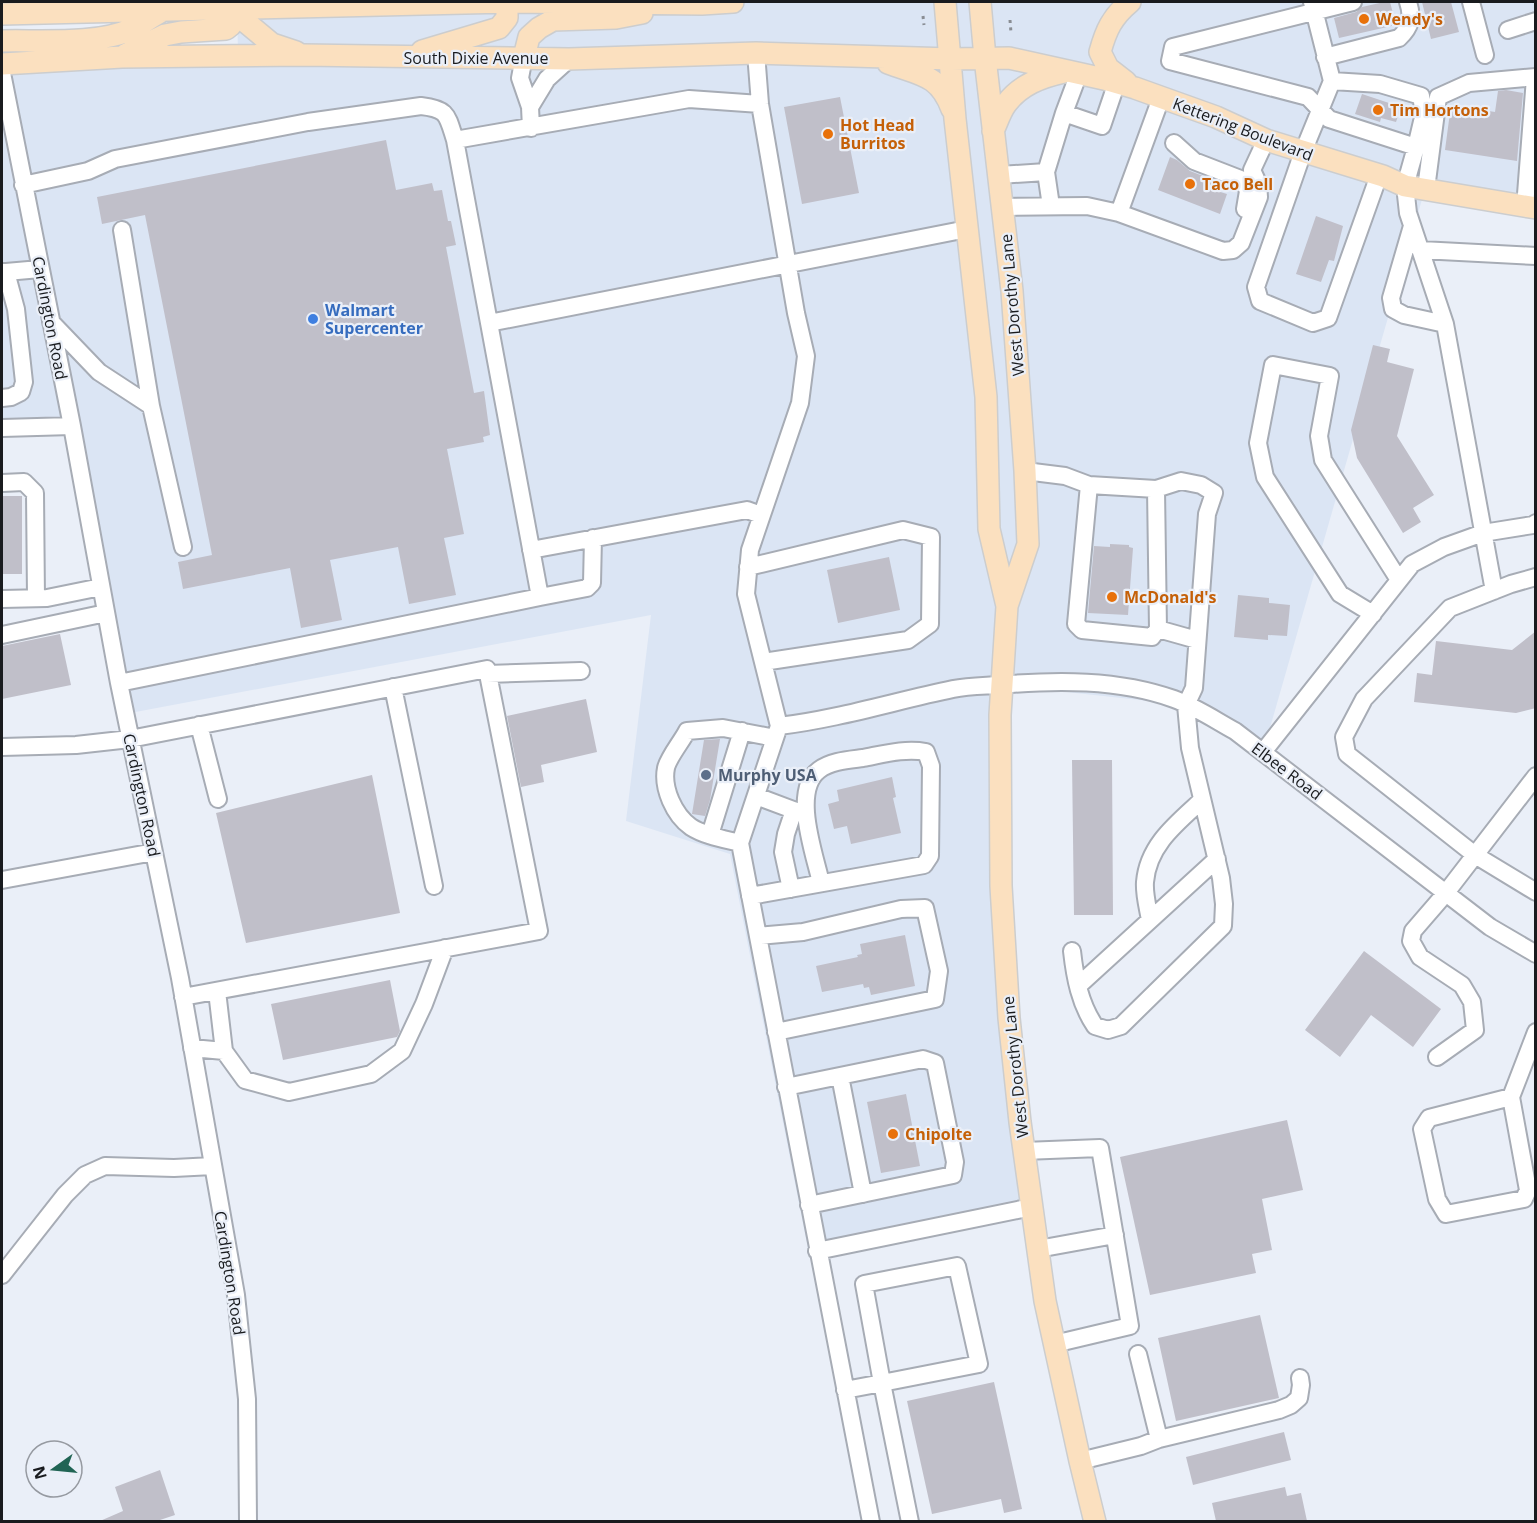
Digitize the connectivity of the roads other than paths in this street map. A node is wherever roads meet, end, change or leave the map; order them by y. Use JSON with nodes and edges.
{"nodes":[{"id":1,"x":507,"y":2,"type":"edge"},
{"id":2,"x":622,"y":2,"type":"edge"},
{"id":3,"x":733,"y":2,"type":"edge"},
{"id":4,"x":945,"y":2,"type":"edge"},
{"id":5,"x":980,"y":2,"type":"edge"},
{"id":6,"x":1130,"y":2,"type":"edge"},
{"id":7,"x":1353,"y":2,"type":"edge"},
{"id":8,"x":1408,"y":2,"type":"edge"},
{"id":9,"x":1472,"y":2,"type":"edge"},
{"id":10,"x":372,"y":3,"type":"edge"},
{"id":11,"x":702,"y":4,"type":"junction"},
{"id":12,"x":234,"y":5,"type":"edge"},
{"id":13,"x":1313,"y":6,"type":"edge"},
{"id":14,"x":160,"y":11,"type":"junction"},
{"id":15,"x":2,"y":14,"type":"edge"},
{"id":16,"x":1536,"y":21,"type":"edge"},
{"id":17,"x":1508,"y":30,"type":"dead end"},
{"id":18,"x":2,"y":41,"type":"edge"},
{"id":19,"x":756,"y":53,"type":"junction"},
{"id":20,"x":1485,"y":55,"type":"dead end"},
{"id":21,"x":304,"y":56,"type":"junction"},
{"id":22,"x":122,"y":57,"type":"junction"},
{"id":23,"x":402,"y":57,"type":"junction"},
{"id":24,"x":524,"y":57,"type":"junction"},
{"id":25,"x":871,"y":57,"type":"junction"},
{"id":26,"x":1325,"y":57,"type":"junction"},
{"id":27,"x":568,"y":58,"type":"junction"},
{"id":28,"x":985,"y":58,"type":"junction"},
{"id":29,"x":951,"y":59,"type":"junction"},
{"id":30,"x":2,"y":64,"type":"edge"},
{"id":31,"x":1074,"y":72,"type":"junction"},
{"id":32,"x":2,"y":73,"type":"edge"},
{"id":33,"x":1535,"y":78,"type":"edge"},
{"id":34,"x":1337,"y":81,"type":"junction"},
{"id":35,"x":1123,"y":82,"type":"junction"},
{"id":36,"x":1161,"y":98,"type":"junction"},
{"id":37,"x":760,"y":104,"type":"junction"},
{"id":38,"x":530,"y":107,"type":"junction"},
{"id":39,"x":1321,"y":110,"type":"junction"},
{"id":40,"x":1064,"y":113,"type":"junction"},
{"id":41,"x":955,"y":119,"type":"junction"},
{"id":42,"x":531,"y":128,"type":"junction"},
{"id":43,"x":993,"y":132,"type":"junction"},
{"id":44,"x":1148,"y":134,"type":"junction"},
{"id":45,"x":454,"y":140,"type":"junction"},
{"id":46,"x":1266,"y":140,"type":"junction"},
{"id":47,"x":1174,"y":143,"type":"junction"},
{"id":48,"x":1410,"y":145,"type":"junction"},
{"id":49,"x":1304,"y":152,"type":"junction"},
{"id":50,"x":1252,"y":170,"type":"junction"},
{"id":51,"x":1046,"y":172,"type":"junction"},
{"id":52,"x":999,"y":175,"type":"junction"},
{"id":53,"x":1380,"y":175,"type":"junction"},
{"id":54,"x":23,"y":185,"type":"junction"},
{"id":55,"x":1415,"y":187,"type":"junction"},
{"id":56,"x":1051,"y":206,"type":"junction"},
{"id":57,"x":1002,"y":207,"type":"junction"},
{"id":58,"x":1530,"y":207,"type":"edge"},
{"id":59,"x":1119,"y":213,"type":"junction"},
{"id":60,"x":1412,"y":226,"type":"junction"},
{"id":61,"x":967,"y":228,"type":"junction"},
{"id":62,"x":122,"y":230,"type":"dead end"},
{"id":63,"x":1202,"y":244,"type":"junction"},
{"id":64,"x":1421,"y":250,"type":"junction"},
{"id":65,"x":1536,"y":256,"type":"edge"},
{"id":66,"x":788,"y":263,"type":"junction"},
{"id":67,"x":40,"y":269,"type":"junction"},
{"id":68,"x":4,"y":272,"type":"edge"},
{"id":69,"x":8,"y":307,"type":"edge"},
{"id":70,"x":51,"y":321,"type":"junction"},
{"id":71,"x":489,"y":324,"type":"junction"},
{"id":72,"x":1445,"y":324,"type":"junction"},
{"id":73,"x":2,"y":398,"type":"edge"},
{"id":74,"x":151,"y":406,"type":"junction"},
{"id":75,"x":72,"y":426,"type":"junction"},
{"id":76,"x":2,"y":428,"type":"edge"},
{"id":77,"x":1025,"y":471,"type":"junction"},
{"id":78,"x":2,"y":483,"type":"edge"},
{"id":79,"x":1089,"y":485,"type":"junction"},
{"id":80,"x":1156,"y":489,"type":"junction"},
{"id":81,"x":761,"y":516,"type":"junction"},
{"id":82,"x":1536,"y":523,"type":"edge"},
{"id":83,"x":1483,"y":533,"type":"junction"},
{"id":84,"x":593,"y":538,"type":"junction"},
{"id":85,"x":183,"y":547,"type":"dead end"},
{"id":86,"x":531,"y":550,"type":"junction"},
{"id":87,"x":748,"y":567,"type":"junction"},
{"id":88,"x":1536,"y":577,"type":"edge"},
{"id":89,"x":1399,"y":580,"type":"junction"},
{"id":90,"x":101,"y":587,"type":"junction"},
{"id":91,"x":1494,"y":591,"type":"junction"},
{"id":92,"x":540,"y":597,"type":"junction"},
{"id":93,"x":2,"y":598,"type":"edge"},
{"id":94,"x":36,"y":598,"type":"junction"},
{"id":95,"x":1007,"y":606,"type":"junction"},
{"id":96,"x":106,"y":613,"type":"junction"},
{"id":97,"x":1373,"y":614,"type":"junction"},
{"id":98,"x":1158,"y":629,"type":"junction"},
{"id":99,"x":2,"y":635,"type":"edge"},
{"id":100,"x":1197,"y":640,"type":"junction"},
{"id":101,"x":763,"y":662,"type":"junction"},
{"id":102,"x":581,"y":671,"type":"dead end"},
{"id":103,"x":488,"y":674,"type":"junction"},
{"id":104,"x":119,"y":683,"type":"junction"},
{"id":105,"x":1001,"y":685,"type":"junction"},
{"id":106,"x":393,"y":687,"type":"junction"},
{"id":107,"x":1186,"y":705,"type":"junction"},
{"id":108,"x":199,"y":725,"type":"junction"},
{"id":109,"x":742,"y":731,"type":"junction"},
{"id":110,"x":777,"y":732,"type":"junction"},
{"id":111,"x":130,"y":739,"type":"junction"},
{"id":112,"x":2,"y":747,"type":"edge"},
{"id":113,"x":1263,"y":752,"type":"junction"},
{"id":114,"x":1536,"y":776,"type":"edge"},
{"id":115,"x":756,"y":796,"type":"junction"},
{"id":116,"x":218,"y":799,"type":"dead end"},
{"id":117,"x":1202,"y":800,"type":"junction"},
{"id":118,"x":800,"y":812,"type":"junction"},
{"id":119,"x":710,"y":835,"type":"junction"},
{"id":120,"x":740,"y":843,"type":"junction"},
{"id":121,"x":154,"y":852,"type":"junction"},
{"id":122,"x":1475,"y":855,"type":"junction"},
{"id":123,"x":1217,"y":859,"type":"junction"},
{"id":124,"x":2,"y":880,"type":"edge"},
{"id":125,"x":822,"y":883,"type":"junction"},
{"id":126,"x":434,"y":886,"type":"dead end"},
{"id":127,"x":791,"y":889,"type":"junction"},
{"id":128,"x":1536,"y":892,"type":"edge"},
{"id":129,"x":1446,"y":894,"type":"junction"},
{"id":130,"x":750,"y":896,"type":"junction"},
{"id":131,"x":1150,"y":920,"type":"junction"},
{"id":132,"x":758,"y":936,"type":"junction"},
{"id":133,"x":445,"y":948,"type":"junction"},
{"id":134,"x":1072,"y":951,"type":"dead end"},
{"id":135,"x":1536,"y":954,"type":"edge"},
{"id":136,"x":1078,"y":986,"type":"junction"},
{"id":137,"x":217,"y":991,"type":"junction"},
{"id":138,"x":183,"y":997,"type":"junction"},
{"id":139,"x":776,"y":1032,"type":"junction"},
{"id":140,"x":1536,"y":1032,"type":"edge"},
{"id":141,"x":192,"y":1048,"type":"junction"},
{"id":142,"x":224,"y":1051,"type":"junction"},
{"id":143,"x":1437,"y":1057,"type":"dead end"},
{"id":144,"x":840,"y":1076,"type":"junction"},
{"id":145,"x":786,"y":1087,"type":"junction"},
{"id":146,"x":1511,"y":1097,"type":"junction"},
{"id":147,"x":1024,"y":1151,"type":"junction"},
{"id":148,"x":213,"y":1166,"type":"junction"},
{"id":149,"x":862,"y":1194,"type":"junction"},
{"id":150,"x":808,"y":1205,"type":"junction"},
{"id":151,"x":1032,"y":1207,"type":"junction"},
{"id":152,"x":1115,"y":1235,"type":"junction"},
{"id":153,"x":1038,"y":1249,"type":"junction"},
{"id":154,"x":818,"y":1251,"type":"junction"},
{"id":155,"x":2,"y":1275,"type":"edge"},
{"id":156,"x":1054,"y":1344,"type":"junction"},
{"id":157,"x":1138,"y":1353,"type":"dead end"},
{"id":158,"x":1300,"y":1378,"type":"dead end"},
{"id":159,"x":882,"y":1383,"type":"junction"},
{"id":160,"x":845,"y":1390,"type":"junction"},
{"id":161,"x":1159,"y":1439,"type":"junction"},
{"id":162,"x":1080,"y":1461,"type":"junction"},
{"id":163,"x":248,"y":1521,"type":"edge"},
{"id":164,"x":871,"y":1521,"type":"edge"},
{"id":165,"x":910,"y":1521,"type":"edge"},
{"id":166,"x":1095,"y":1521,"type":"edge"}],
"edges":[{"from":1,"to":2,"type":"main road"},
{"from":1,"to":10,"type":"main road"},
{"from":1,"to":23,"type":"main road"},
{"from":2,"to":11,"type":"main road"},
{"from":3,"to":11,"type":"main road"},
{"from":4,"to":29,"type":"main road","name":"West Dorothy Lane"},
{"from":5,"to":28,"type":"main road","name":"West Dorothy Lane"},
{"from":6,"to":35,"type":"main road"},
{"from":7,"to":13,"type":"street"},
{"from":8,"to":26,"type":"street"},
{"from":9,"to":20,"type":"street"},
{"from":10,"to":12,"type":"main road"},
{"from":11,"to":24,"type":"main road"},
{"from":12,"to":14,"type":"main road"},
{"from":12,"to":21,"type":"main road"},
{"from":12,"to":22,"type":"main road"},
{"from":13,"to":26,"type":"street"},
{"from":13,"to":39,"type":"street"},
{"from":14,"to":15,"type":"main road"},
{"from":14,"to":18,"type":"main road"},
{"from":16,"to":17,"type":"street"},
{"from":19,"to":25,"type":"main road","name":"South Dixie Avenue"},
{"from":19,"to":27,"type":"main road","name":"South Dixie Avenue"},
{"from":19,"to":37,"type":"street"},
{"from":21,"to":22,"type":"main road","name":"South Dixie Avenue"},
{"from":21,"to":23,"type":"main road","name":"South Dixie Avenue"},
{"from":22,"to":30,"type":"main road","name":"South Dixie Avenue"},
{"from":23,"to":24,"type":"main road","name":"South Dixie Avenue"},
{"from":24,"to":27,"type":"main road","name":"South Dixie Avenue"},
{"from":24,"to":38,"type":"street"},
{"from":25,"to":29,"type":"main road","name":"South Dixie Avenue"},
{"from":25,"to":41,"type":"main road"},
{"from":26,"to":34,"type":"street"},
{"from":27,"to":38,"type":"street"},
{"from":28,"to":29,"type":"main road","name":"Kettering Boulevard"},
{"from":28,"to":31,"type":"main road","name":"Kettering Boulevard"},
{"from":28,"to":43,"type":"main road","name":"West Dorothy Lane"},
{"from":29,"to":41,"type":"main road","name":"West Dorothy Lane"},
{"from":31,"to":35,"type":"main road","name":"Kettering Boulevard"},
{"from":31,"to":40,"type":"street"},
{"from":31,"to":43,"type":"main road"},
{"from":32,"to":54,"type":"street","name":"Cardington Road"},
{"from":33,"to":55,"type":"street"},
{"from":33,"to":58,"type":"street"},
{"from":34,"to":39,"type":"street"},
{"from":34,"to":48,"type":"street"},
{"from":35,"to":36,"type":"main road","name":"Kettering Boulevard"},
{"from":35,"to":40,"type":"street"},
{"from":36,"to":44,"type":"street"},
{"from":36,"to":46,"type":"main road","name":"Kettering Boulevard"},
{"from":37,"to":42,"type":"street"},
{"from":37,"to":66,"type":"street"},
{"from":38,"to":42,"type":"street"},
{"from":39,"to":48,"type":"street"},
{"from":39,"to":49,"type":"street"},
{"from":40,"to":51,"type":"street"},
{"from":41,"to":61,"type":"main road","name":"West Dorothy Lane"},
{"from":42,"to":45,"type":"street"},
{"from":43,"to":52,"type":"main road","name":"West Dorothy Lane"},
{"from":44,"to":47,"type":"street"},
{"from":44,"to":59,"type":"street"},
{"from":45,"to":54,"type":"street"},
{"from":45,"to":71,"type":"street"},
{"from":46,"to":49,"type":"main road","name":"Kettering Boulevard"},
{"from":46,"to":50,"type":"street"},
{"from":47,"to":50,"type":"street"},
{"from":47,"to":63,"type":"street"},
{"from":48,"to":55,"type":"street"},
{"from":49,"to":53,"type":"main road","name":"Kettering Boulevard"},
{"from":49,"to":53,"type":"street"},
{"from":50,"to":63,"type":"street"},
{"from":51,"to":52,"type":"street"},
{"from":51,"to":56,"type":"street"},
{"from":52,"to":57,"type":"main road","name":"West Dorothy Lane"},
{"from":53,"to":55,"type":"main road","name":"Kettering Boulevard"},
{"from":54,"to":67,"type":"street","name":"Cardington Road"},
{"from":55,"to":58,"type":"main road","name":"Kettering Boulevard"},
{"from":55,"to":60,"type":"street"},
{"from":56,"to":57,"type":"street"},
{"from":56,"to":59,"type":"street"},
{"from":57,"to":77,"type":"main road","name":"West Dorothy Lane"},
{"from":59,"to":63,"type":"street"},
{"from":60,"to":64,"type":"street"},
{"from":60,"to":72,"type":"street"},
{"from":61,"to":66,"type":"street"},
{"from":61,"to":95,"type":"main road","name":"West Dorothy Lane"},
{"from":62,"to":74,"type":"street"},
{"from":64,"to":65,"type":"street"},
{"from":64,"to":72,"type":"street"},
{"from":66,"to":71,"type":"street"},
{"from":66,"to":81,"type":"street"},
{"from":67,"to":68,"type":"street"},
{"from":67,"to":70,"type":"street","name":"Cardington Road"},
{"from":68,"to":69,"type":"street"},
{"from":69,"to":73,"type":"street"},
{"from":70,"to":74,"type":"street"},
{"from":70,"to":75,"type":"street","name":"Cardington Road"},
{"from":71,"to":86,"type":"street"},
{"from":72,"to":83,"type":"street"},
{"from":74,"to":85,"type":"street"},
{"from":75,"to":76,"type":"street"},
{"from":75,"to":90,"type":"street","name":"Cardington Road"},
{"from":77,"to":79,"type":"street"},
{"from":77,"to":95,"type":"main road","name":"West Dorothy Lane"},
{"from":78,"to":94,"type":"street"},
{"from":79,"to":80,"type":"street"},
{"from":79,"to":98,"type":"street"},
{"from":80,"to":98,"type":"street"},
{"from":80,"to":100,"type":"street"},
{"from":81,"to":84,"type":"street"},
{"from":81,"to":87,"type":"street"},
{"from":82,"to":83,"type":"street"},
{"from":83,"to":89,"type":"street"},
{"from":83,"to":91,"type":"street"},
{"from":84,"to":86,"type":"street"},
{"from":84,"to":92,"type":"street"},
{"from":86,"to":92,"type":"street"},
{"from":87,"to":101,"type":"street"},
{"from":87,"to":101,"type":"street"},
{"from":88,"to":91,"type":"street"},
{"from":89,"to":97,"type":"street"},
{"from":89,"to":97,"type":"street"},
{"from":90,"to":94,"type":"street"},
{"from":90,"to":96,"type":"street","name":"Cardington Road"},
{"from":91,"to":122,"type":"street"},
{"from":92,"to":104,"type":"street"},
{"from":93,"to":94,"type":"street"},
{"from":95,"to":105,"type":"main road","name":"West Dorothy Lane"},
{"from":96,"to":99,"type":"street"},
{"from":96,"to":104,"type":"street","name":"Cardington Road"},
{"from":97,"to":113,"type":"street"},
{"from":98,"to":100,"type":"street"},
{"from":100,"to":107,"type":"street"},
{"from":101,"to":110,"type":"street"},
{"from":102,"to":103,"type":"street"},
{"from":103,"to":106,"type":"street"},
{"from":103,"to":133,"type":"street"},
{"from":104,"to":111,"type":"street","name":"Cardington Road"},
{"from":105,"to":107,"type":"street","name":"Elbee Road"},
{"from":105,"to":110,"type":"street","name":"Elbee Road"},
{"from":105,"to":147,"type":"main road","name":"West Dorothy Lane"},
{"from":106,"to":108,"type":"street"},
{"from":106,"to":126,"type":"street"},
{"from":107,"to":113,"type":"street","name":"Elbee Road"},
{"from":107,"to":117,"type":"street"},
{"from":108,"to":111,"type":"street"},
{"from":108,"to":116,"type":"street"},
{"from":109,"to":110,"type":"street","name":"Elbee Road"},
{"from":109,"to":119,"type":"street"},
{"from":109,"to":119,"type":"street","name":"Elbee Road"},
{"from":110,"to":115,"type":"street"},
{"from":111,"to":112,"type":"street"},
{"from":111,"to":121,"type":"street","name":"Cardington Road"},
{"from":113,"to":129,"type":"street","name":"Elbee Road"},
{"from":114,"to":122,"type":"street"},
{"from":115,"to":118,"type":"street"},
{"from":115,"to":120,"type":"street"},
{"from":117,"to":123,"type":"street"},
{"from":117,"to":131,"type":"street"},
{"from":118,"to":125,"type":"street"},
{"from":118,"to":125,"type":"street"},
{"from":118,"to":127,"type":"street"},
{"from":119,"to":120,"type":"street"},
{"from":120,"to":130,"type":"street"},
{"from":121,"to":124,"type":"street"},
{"from":121,"to":138,"type":"street","name":"Cardington Road"},
{"from":122,"to":128,"type":"street"},
{"from":122,"to":129,"type":"street"},
{"from":123,"to":131,"type":"street"},
{"from":123,"to":136,"type":"street"},
{"from":125,"to":127,"type":"street"},
{"from":127,"to":130,"type":"street"},
{"from":129,"to":135,"type":"street","name":"Elbee Road"},
{"from":129,"to":143,"type":"street"},
{"from":130,"to":132,"type":"street"},
{"from":131,"to":136,"type":"street"},
{"from":132,"to":139,"type":"street"},
{"from":132,"to":139,"type":"street"},
{"from":133,"to":137,"type":"street"},
{"from":133,"to":142,"type":"street"},
{"from":134,"to":136,"type":"street"},
{"from":137,"to":138,"type":"street"},
{"from":137,"to":142,"type":"street"},
{"from":138,"to":141,"type":"street","name":"Cardington Road"},
{"from":139,"to":145,"type":"street"},
{"from":140,"to":146,"type":"street"},
{"from":141,"to":142,"type":"street"},
{"from":141,"to":148,"type":"street","name":"Cardington Road"},
{"from":144,"to":145,"type":"street"},
{"from":144,"to":149,"type":"street"},
{"from":144,"to":149,"type":"street"},
{"from":145,"to":150,"type":"street"},
{"from":146,"to":146,"type":"street"},
{"from":147,"to":151,"type":"main road","name":"West Dorothy Lane"},
{"from":147,"to":152,"type":"street"},
{"from":148,"to":155,"type":"street"},
{"from":148,"to":163,"type":"street","name":"Cardington Road"},
{"from":149,"to":150,"type":"street"},
{"from":150,"to":154,"type":"street"},
{"from":151,"to":153,"type":"main road","name":"West Dorothy Lane"},
{"from":151,"to":154,"type":"street"},
{"from":152,"to":153,"type":"street"},
{"from":152,"to":156,"type":"street"},
{"from":153,"to":156,"type":"main road","name":"West Dorothy Lane"},
{"from":154,"to":160,"type":"street"},
{"from":156,"to":162,"type":"main road","name":"West Dorothy Lane"},
{"from":157,"to":161,"type":"street"},
{"from":158,"to":161,"type":"street"},
{"from":159,"to":159,"type":"street"},
{"from":159,"to":160,"type":"street"},
{"from":159,"to":165,"type":"street"},
{"from":160,"to":164,"type":"street"},
{"from":161,"to":162,"type":"street"},
{"from":162,"to":166,"type":"main road","name":"West Dorothy Lane"}]}
